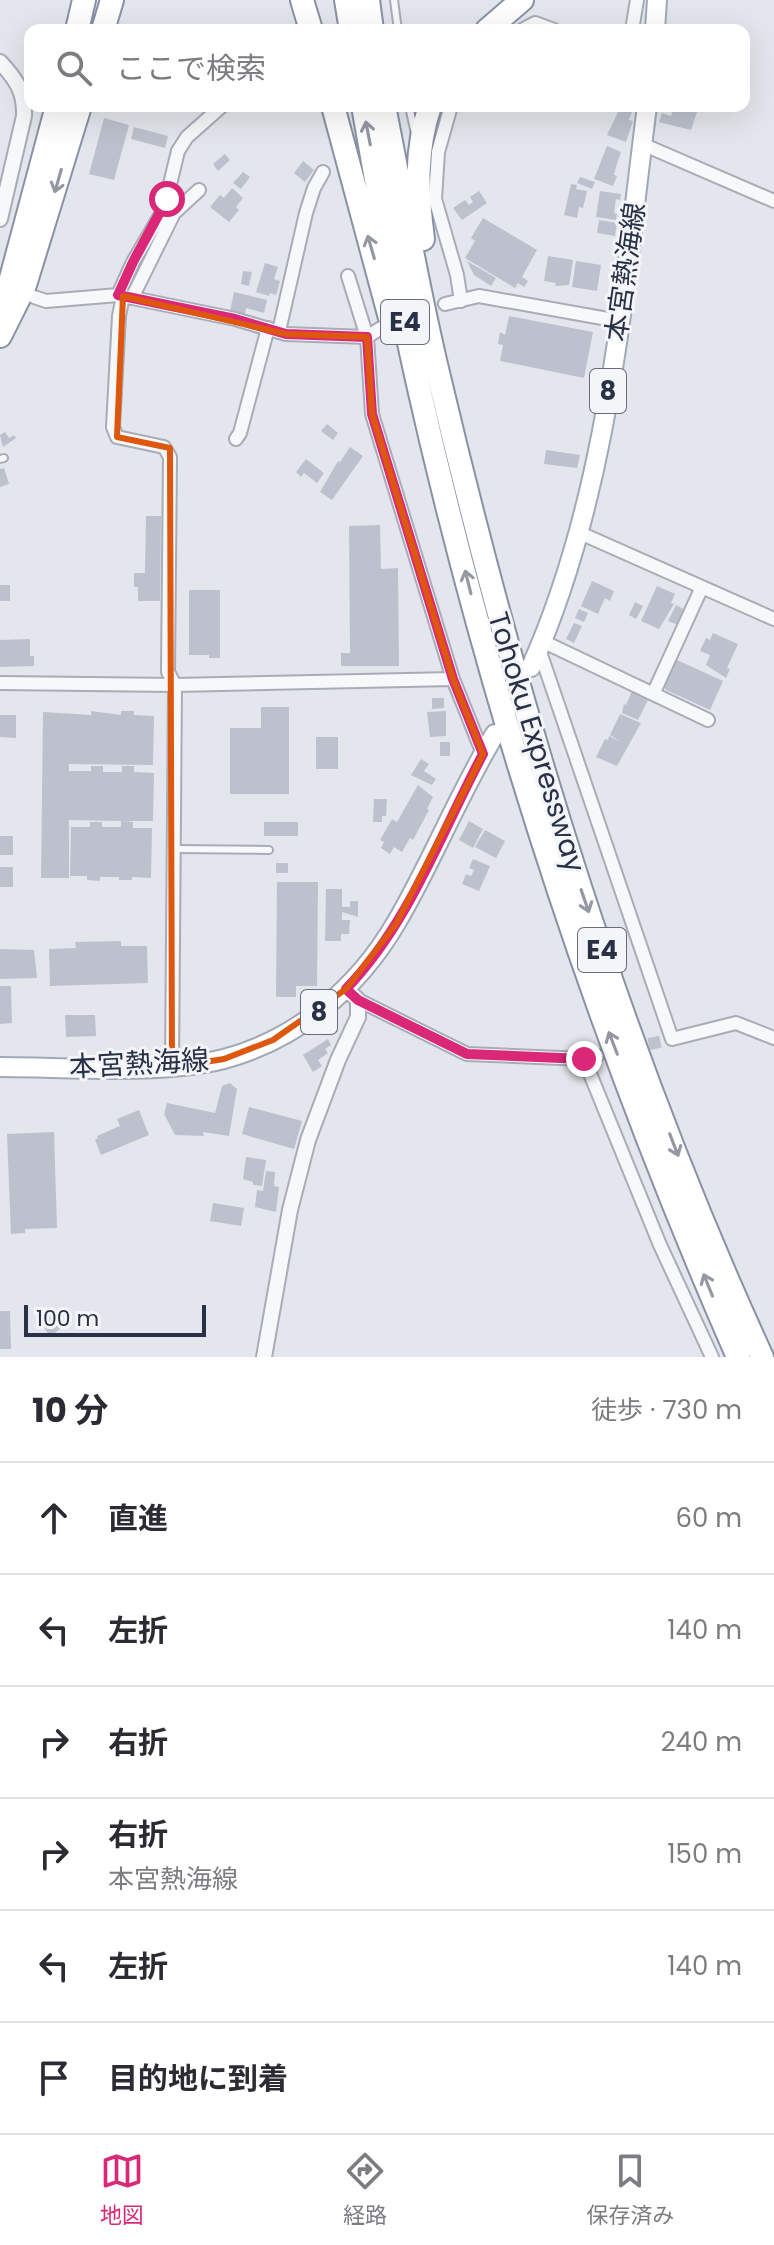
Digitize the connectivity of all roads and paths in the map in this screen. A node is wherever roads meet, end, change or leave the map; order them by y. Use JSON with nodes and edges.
{"nodes":[{"id":1,"x":84,"y":0,"type":"edge"},
{"id":2,"x":302,"y":0,"type":"edge"},
{"id":3,"x":346,"y":0,"type":"edge"},
{"id":4,"x":368,"y":0,"type":"edge"},
{"id":5,"x":394,"y":0,"type":"edge"},
{"id":6,"x":522,"y":0,"type":"edge"},
{"id":7,"x":637,"y":0,"type":"edge"},
{"id":8,"x":657,"y":0,"type":"edge"},
{"id":9,"x":111,"y":1,"type":"edge"},
{"id":10,"x":78,"y":24,"type":"edge"},
{"id":11,"x":105,"y":24,"type":"edge"},
{"id":12,"x":309,"y":24,"type":"edge"},
{"id":13,"x":350,"y":24,"type":"edge"},
{"id":14,"x":371,"y":24,"type":"edge"},
{"id":15,"x":397,"y":24,"type":"edge"},
{"id":16,"x":494,"y":24,"type":"edge"},
{"id":17,"x":633,"y":24,"type":"edge"},
{"id":18,"x":655,"y":24,"type":"edge"},
{"id":19,"x":0,"y":62,"type":"edge"},
{"id":20,"x":55,"y":112,"type":"edge"},
{"id":21,"x":78,"y":112,"type":"edge"},
{"id":22,"x":215,"y":112,"type":"edge"},
{"id":23,"x":335,"y":112,"type":"edge"},
{"id":24,"x":364,"y":112,"type":"edge"},
{"id":25,"x":385,"y":112,"type":"edge"},
{"id":26,"x":410,"y":112,"type":"edge"},
{"id":27,"x":428,"y":112,"type":"edge"},
{"id":28,"x":449,"y":112,"type":"edge"},
{"id":29,"x":646,"y":112,"type":"edge"},
{"id":30,"x":420,"y":144,"type":"junction"},
{"id":31,"x":642,"y":144,"type":"junction"},
{"id":32,"x":323,"y":172,"type":"dead end"},
{"id":33,"x":199,"y":190,"type":"dead end"},
{"id":34,"x":774,"y":201,"type":"edge"},
{"id":35,"x":0,"y":219,"type":"edge"},
{"id":36,"x":348,"y":276,"type":"dead end"},
{"id":37,"x":34,"y":297,"type":"dead end"},
{"id":38,"x":124,"y":297,"type":"junction"},
{"id":39,"x":461,"y":301,"type":"junction"},
{"id":40,"x":0,"y":303,"type":"edge"},
{"id":41,"x":445,"y":304,"type":"dead end"},
{"id":42,"x":619,"y":321,"type":"junction"},
{"id":43,"x":381,"y":328,"type":"dead end"},
{"id":44,"x":274,"y":330,"type":"junction"},
{"id":45,"x":0,"y":336,"type":"edge"},
{"id":46,"x":367,"y":337,"type":"junction"},
{"id":47,"x":236,"y":439,"type":"dead end"},
{"id":48,"x":580,"y":533,"type":"junction"},
{"id":49,"x":466,"y":534,"type":"junction"},
{"id":50,"x":702,"y":587,"type":"junction"},
{"id":51,"x":774,"y":619,"type":"edge"},
{"id":52,"x":540,"y":645,"type":"junction"},
{"id":53,"x":531,"y":667,"type":"dead end"},
{"id":54,"x":453,"y":679,"type":"junction"},
{"id":55,"x":0,"y":683,"type":"edge"},
{"id":56,"x":175,"y":685,"type":"junction"},
{"id":57,"x":654,"y":692,"type":"junction"},
{"id":58,"x":708,"y":720,"type":"dead end"},
{"id":59,"x":495,"y":734,"type":"dead end"},
{"id":60,"x":483,"y":754,"type":"junction"},
{"id":61,"x":174,"y":849,"type":"junction"},
{"id":62,"x":269,"y":850,"type":"dead end"},
{"id":63,"x":352,"y":995,"type":"junction"},
{"id":64,"x":774,"y":1038,"type":"edge"},
{"id":65,"x":0,"y":1067,"type":"edge"},
{"id":66,"x":172,"y":1067,"type":"junction"},
{"id":67,"x":264,"y":1357,"type":"edge"},
{"id":68,"x":712,"y":1357,"type":"edge"},
{"id":69,"x":738,"y":1357,"type":"edge"},
{"id":70,"x":762,"y":1357,"type":"edge"}],
"edges":[{"from":1,"to":10,"type":"highway"},
{"from":2,"to":12,"type":"highway"},
{"from":3,"to":13,"type":"highway"},
{"from":4,"to":14,"type":"highway"},
{"from":5,"to":15,"type":"lane"},
{"from":6,"to":16,"type":"highway"},
{"from":7,"to":17,"type":"street"},
{"from":8,"to":18,"type":"main road"},
{"from":9,"to":11,"type":"highway"},
{"from":19,"to":35,"type":"street"},
{"from":20,"to":40,"type":"highway"},
{"from":21,"to":45,"type":"highway","one_way":true},
{"from":22,"to":38,"type":"street"},
{"from":49,"to":23,"type":"highway","one_way":true},
{"from":49,"to":24,"type":"highway","name":"Tohoku Expressway","number":"E4","one_way":true},
{"from":25,"to":49,"type":"highway","name":"Tohoku Expressway","number":"E4"},
{"from":26,"to":30,"type":"lane"},
{"from":27,"to":30,"type":"highway"},
{"from":28,"to":39,"type":"street"},
{"from":29,"to":31,"type":"main road","name":"本宮熱海線","number":"8"},
{"from":30,"to":49,"type":"highway"},
{"from":31,"to":34,"type":"street"},
{"from":31,"to":42,"type":"main road","name":"本宮熱海線","number":"8"},
{"from":32,"to":44,"type":"street"},
{"from":33,"to":38,"type":"street"},
{"from":36,"to":46,"type":"street"},
{"from":37,"to":38,"type":"street"},
{"from":38,"to":44,"type":"street"},
{"from":38,"to":56,"type":"street"},
{"from":39,"to":41,"type":"street"},
{"from":39,"to":42,"type":"street"},
{"from":42,"to":48,"type":"main road","name":"本宮熱海線","number":"8"},
{"from":43,"to":46,"type":"street"},
{"from":44,"to":46,"type":"street"},
{"from":44,"to":47,"type":"street"},
{"from":46,"to":54,"type":"street"},
{"from":48,"to":50,"type":"street"},
{"from":48,"to":52,"type":"main road","name":"本宮熱海線","number":"8"},
{"from":69,"to":49,"type":"highway","name":"Tohoku Expressway","number":"E4","one_way":true},
{"from":49,"to":70,"type":"highway","name":"Tohoku Expressway","number":"E4","one_way":true},
{"from":50,"to":51,"type":"street"},
{"from":50,"to":57,"type":"street"},
{"from":52,"to":53,"type":"main road","name":"本宮熱海線","number":"8"},
{"from":52,"to":57,"type":"street"},
{"from":52,"to":64,"type":"street"},
{"from":54,"to":56,"type":"street"},
{"from":54,"to":60,"type":"street"},
{"from":55,"to":56,"type":"street"},
{"from":56,"to":61,"type":"street"},
{"from":57,"to":58,"type":"street"},
{"from":59,"to":60,"type":"main road","name":"本宮熱海線","number":"8"},
{"from":60,"to":63,"type":"main road","name":"本宮熱海線","number":"8"},
{"from":61,"to":62,"type":"lane"},
{"from":61,"to":66,"type":"street"},
{"from":63,"to":66,"type":"main road","name":"本宮熱海線","number":"8"},
{"from":63,"to":67,"type":"street"},
{"from":63,"to":68,"type":"street"},
{"from":65,"to":66,"type":"main road","name":"本宮熱海線","number":"8"}]}
